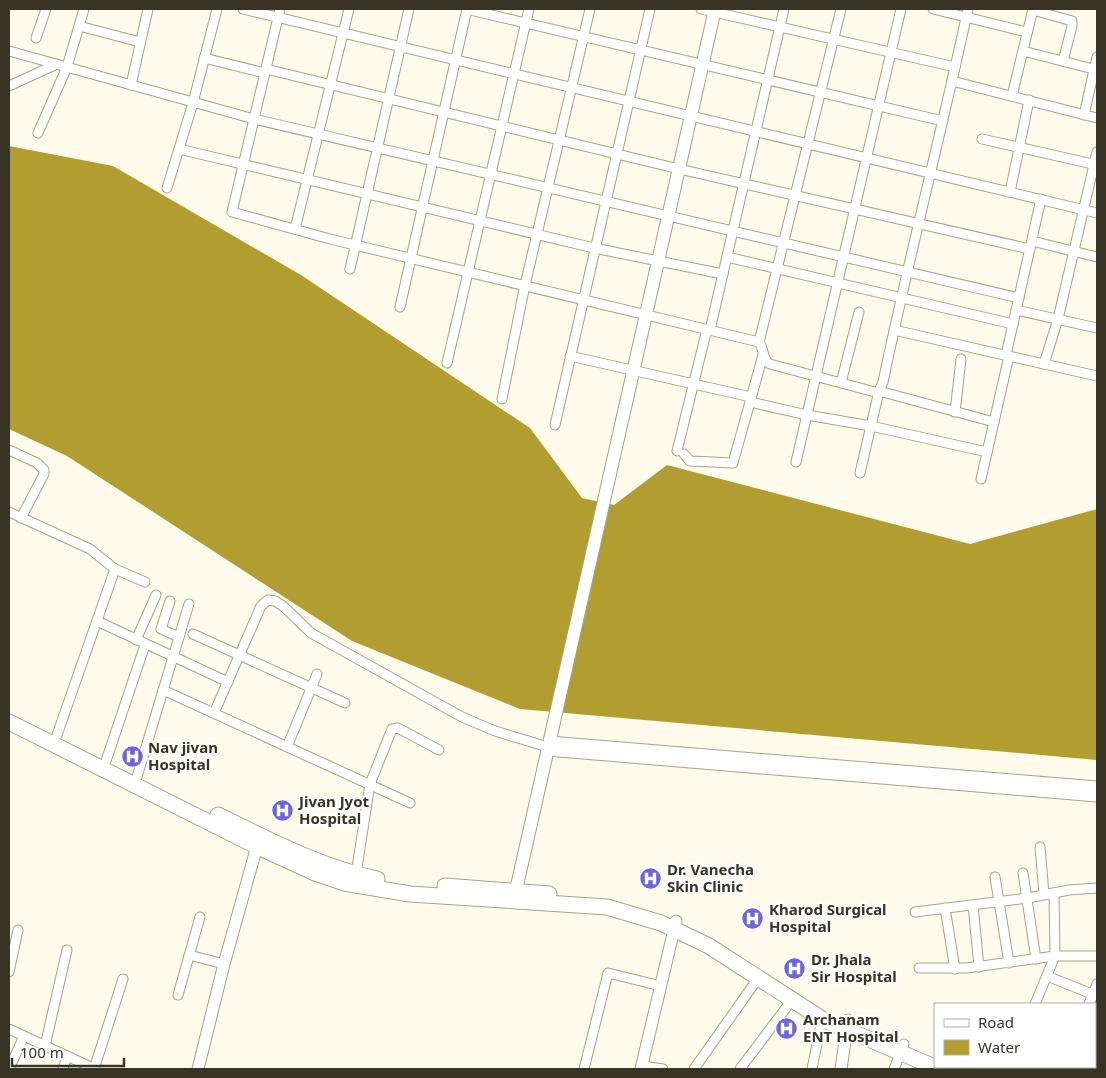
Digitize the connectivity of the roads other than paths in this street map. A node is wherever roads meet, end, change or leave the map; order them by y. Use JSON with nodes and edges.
{"nodes":[{"id":1,"x":46,"y":9,"type":"edge"},
{"id":2,"x":84,"y":9,"type":"edge"},
{"id":3,"x":148,"y":9,"type":"edge"},
{"id":4,"x":217,"y":9,"type":"edge"},
{"id":5,"x":243,"y":9,"type":"edge"},
{"id":6,"x":349,"y":9,"type":"edge"},
{"id":7,"x":408,"y":9,"type":"edge"},
{"id":8,"x":467,"y":9,"type":"edge"},
{"id":9,"x":529,"y":9,"type":"edge"},
{"id":10,"x":590,"y":9,"type":"edge"},
{"id":11,"x":650,"y":9,"type":"edge"},
{"id":12,"x":701,"y":9,"type":"edge"},
{"id":13,"x":784,"y":9,"type":"edge"},
{"id":14,"x":841,"y":9,"type":"edge"},
{"id":15,"x":901,"y":9,"type":"edge"},
{"id":16,"x":933,"y":9,"type":"edge"},
{"id":17,"x":1033,"y":9,"type":"edge"},
{"id":18,"x":715,"y":10,"type":"edge"},
{"id":19,"x":279,"y":13,"type":"edge"},
{"id":20,"x":967,"y":13,"type":"edge"},
{"id":21,"x":526,"y":23,"type":"junction"},
{"id":22,"x":79,"y":26,"type":"junction"},
{"id":23,"x":780,"y":27,"type":"junction"},
{"id":24,"x":343,"y":32,"type":"junction"},
{"id":25,"x":1027,"y":32,"type":"junction"},
{"id":26,"x":583,"y":37,"type":"junction"},
{"id":27,"x":36,"y":38,"type":"dead end"},
{"id":28,"x":833,"y":40,"type":"junction"},
{"id":29,"x":140,"y":42,"type":"junction"},
{"id":30,"x":400,"y":46,"type":"junction"},
{"id":31,"x":640,"y":50,"type":"junction"},
{"id":32,"x":9,"y":51,"type":"edge"},
{"id":33,"x":1023,"y":51,"type":"junction"},
{"id":34,"x":891,"y":53,"type":"junction"},
{"id":35,"x":1097,"y":57,"type":"edge"},
{"id":36,"x":204,"y":58,"type":"junction"},
{"id":37,"x":456,"y":60,"type":"junction"},
{"id":38,"x":1063,"y":61,"type":"junction"},
{"id":39,"x":62,"y":65,"type":"junction"},
{"id":40,"x":702,"y":65,"type":"junction"},
{"id":41,"x":955,"y":68,"type":"junction"},
{"id":42,"x":1096,"y":70,"type":"edge"},
{"id":43,"x":266,"y":71,"type":"junction"},
{"id":44,"x":514,"y":73,"type":"junction"},
{"id":45,"x":952,"y":80,"type":"junction"},
{"id":46,"x":768,"y":81,"type":"junction"},
{"id":47,"x":131,"y":85,"type":"junction"},
{"id":48,"x":330,"y":85,"type":"junction"},
{"id":49,"x":9,"y":86,"type":"edge"},
{"id":50,"x":572,"y":87,"type":"junction"},
{"id":51,"x":820,"y":93,"type":"junction"},
{"id":52,"x":1012,"y":96,"type":"junction"},
{"id":53,"x":388,"y":99,"type":"junction"},
{"id":54,"x":628,"y":100,"type":"junction"},
{"id":55,"x":1029,"y":100,"type":"junction"},
{"id":56,"x":193,"y":103,"type":"junction"},
{"id":57,"x":879,"y":106,"type":"junction"},
{"id":58,"x":444,"y":112,"type":"junction"},
{"id":59,"x":1084,"y":115,"type":"junction"},
{"id":60,"x":691,"y":116,"type":"junction"},
{"id":61,"x":1097,"y":118,"type":"edge"},
{"id":62,"x":254,"y":119,"type":"junction"},
{"id":63,"x":943,"y":121,"type":"junction"},
{"id":64,"x":502,"y":126,"type":"junction"},
{"id":65,"x":756,"y":131,"type":"junction"},
{"id":66,"x":38,"y":133,"type":"dead end"},
{"id":67,"x":318,"y":134,"type":"junction"},
{"id":68,"x":982,"y":139,"type":"dead end"},
{"id":69,"x":559,"y":140,"type":"junction"},
{"id":70,"x":808,"y":143,"type":"junction"},
{"id":71,"x":1019,"y":147,"type":"junction"},
{"id":72,"x":179,"y":149,"type":"junction"},
{"id":73,"x":377,"y":149,"type":"junction"},
{"id":74,"x":1097,"y":152,"type":"edge"},
{"id":75,"x":616,"y":154,"type":"junction"},
{"id":76,"x":867,"y":157,"type":"junction"},
{"id":77,"x":432,"y":162,"type":"junction"},
{"id":78,"x":243,"y":165,"type":"junction"},
{"id":79,"x":1096,"y":165,"type":"edge"},
{"id":80,"x":679,"y":169,"type":"junction"},
{"id":81,"x":931,"y":173,"type":"junction"},
{"id":82,"x":490,"y":175,"type":"junction"},
{"id":83,"x":306,"y":180,"type":"junction"},
{"id":84,"x":744,"y":184,"type":"junction"},
{"id":85,"x":167,"y":188,"type":"dead end"},
{"id":86,"x":548,"y":188,"type":"junction"},
{"id":87,"x":1010,"y":192,"type":"junction"},
{"id":88,"x":367,"y":195,"type":"junction"},
{"id":89,"x":796,"y":196,"type":"junction"},
{"id":90,"x":1041,"y":199,"type":"junction"},
{"id":91,"x":605,"y":201,"type":"junction"},
{"id":92,"x":422,"y":208,"type":"junction"},
{"id":93,"x":855,"y":209,"type":"junction"},
{"id":94,"x":1083,"y":209,"type":"junction"},
{"id":95,"x":1097,"y":213,"type":"edge"},
{"id":96,"x":668,"y":216,"type":"junction"},
{"id":97,"x":480,"y":222,"type":"junction"},
{"id":98,"x":919,"y":224,"type":"junction"},
{"id":99,"x":295,"y":229,"type":"junction"},
{"id":100,"x":733,"y":232,"type":"junction"},
{"id":101,"x":537,"y":235,"type":"junction"},
{"id":102,"x":785,"y":244,"type":"junction"},
{"id":103,"x":356,"y":245,"type":"junction"},
{"id":104,"x":1031,"y":245,"type":"junction"},
{"id":105,"x":594,"y":248,"type":"junction"},
{"id":106,"x":1073,"y":251,"type":"junction"},
{"id":107,"x":727,"y":257,"type":"junction"},
{"id":108,"x":1097,"y":257,"type":"edge"},
{"id":109,"x":410,"y":258,"type":"junction"},
{"id":110,"x":844,"y":258,"type":"junction"},
{"id":111,"x":658,"y":260,"type":"junction"},
{"id":112,"x":350,"y":269,"type":"dead end"},
{"id":113,"x":778,"y":269,"type":"junction"},
{"id":114,"x":468,"y":272,"type":"junction"},
{"id":115,"x":907,"y":272,"type":"junction"},
{"id":116,"x":723,"y":274,"type":"junction"},
{"id":117,"x":838,"y":283,"type":"junction"},
{"id":118,"x":525,"y":285,"type":"junction"},
{"id":119,"x":1019,"y":298,"type":"junction"},
{"id":120,"x":582,"y":299,"type":"junction"},
{"id":121,"x":900,"y":299,"type":"junction"},
{"id":122,"x":400,"y":307,"type":"dead end"},
{"id":123,"x":1016,"y":310,"type":"junction"},
{"id":124,"x":859,"y":312,"type":"dead end"},
{"id":125,"x":646,"y":315,"type":"junction"},
{"id":126,"x":1058,"y":319,"type":"junction"},
{"id":127,"x":1013,"y":324,"type":"junction"},
{"id":128,"x":1097,"y":328,"type":"edge"},
{"id":129,"x":709,"y":330,"type":"junction"},
{"id":130,"x":894,"y":330,"type":"junction"},
{"id":131,"x":759,"y":342,"type":"junction"},
{"id":132,"x":763,"y":355,"type":"junction"},
{"id":133,"x":570,"y":356,"type":"junction"},
{"id":134,"x":1007,"y":356,"type":"junction"},
{"id":135,"x":961,"y":359,"type":"dead end"},
{"id":136,"x":448,"y":362,"type":"dead end"},
{"id":137,"x":1044,"y":364,"type":"junction"},
{"id":138,"x":633,"y":370,"type":"junction"},
{"id":139,"x":816,"y":376,"type":"junction"},
{"id":140,"x":1097,"y":376,"type":"edge"},
{"id":141,"x":841,"y":382,"type":"junction"},
{"id":142,"x":693,"y":384,"type":"junction"},
{"id":143,"x":879,"y":391,"type":"junction"},
{"id":144,"x":502,"y":399,"type":"dead end"},
{"id":145,"x":750,"y":399,"type":"junction"},
{"id":146,"x":955,"y":412,"type":"junction"},
{"id":147,"x":807,"y":414,"type":"junction"},
{"id":148,"x":994,"y":422,"type":"junction"},
{"id":149,"x":555,"y":425,"type":"dead end"},
{"id":150,"x":871,"y":426,"type":"junction"},
{"id":151,"x":9,"y":450,"type":"edge"},
{"id":152,"x":987,"y":452,"type":"junction"},
{"id":153,"x":796,"y":462,"type":"dead end"},
{"id":154,"x":860,"y":473,"type":"dead end"},
{"id":155,"x":981,"y":479,"type":"dead end"},
{"id":156,"x":9,"y":512,"type":"edge"},
{"id":157,"x":21,"y":518,"type":"junction"},
{"id":158,"x":115,"y":569,"type":"junction"},
{"id":159,"x":145,"y":582,"type":"dead end"},
{"id":160,"x":156,"y":596,"type":"dead end"},
{"id":161,"x":170,"y":601,"type":"dead end"},
{"id":162,"x":189,"y":604,"type":"dead end"},
{"id":163,"x":97,"y":622,"type":"junction"},
{"id":164,"x":193,"y":634,"type":"dead end"},
{"id":165,"x":179,"y":637,"type":"junction"},
{"id":166,"x":136,"y":640,"type":"junction"},
{"id":167,"x":146,"y":644,"type":"junction"},
{"id":168,"x":239,"y":656,"type":"junction"},
{"id":169,"x":173,"y":658,"type":"junction"},
{"id":170,"x":317,"y":674,"type":"dead end"},
{"id":171,"x":228,"y":682,"type":"junction"},
{"id":172,"x":311,"y":688,"type":"junction"},
{"id":173,"x":163,"y":690,"type":"junction"},
{"id":174,"x":345,"y":703,"type":"dead end"},
{"id":175,"x":9,"y":710,"type":"edge"},
{"id":176,"x":214,"y":713,"type":"junction"},
{"id":177,"x":9,"y":722,"type":"edge"},
{"id":178,"x":57,"y":735,"type":"junction"},
{"id":179,"x":287,"y":746,"type":"junction"},
{"id":180,"x":548,"y":746,"type":"junction"},
{"id":181,"x":439,"y":750,"type":"dead end"},
{"id":182,"x":106,"y":761,"type":"junction"},
{"id":183,"x":137,"y":777,"type":"junction"},
{"id":184,"x":370,"y":784,"type":"junction"},
{"id":185,"x":1030,"y":786,"type":"junction"},
{"id":186,"x":1097,"y":787,"type":"edge"},
{"id":187,"x":1097,"y":796,"type":"edge"},
{"id":188,"x":410,"y":803,"type":"dead end"},
{"id":189,"x":258,"y":841,"type":"junction"},
{"id":190,"x":1040,"y":847,"type":"dead end"},
{"id":191,"x":1023,"y":873,"type":"dead end"},
{"id":192,"x":356,"y":874,"type":"junction"},
{"id":193,"x":995,"y":877,"type":"dead end"},
{"id":194,"x":1097,"y":888,"type":"edge"},
{"id":195,"x":1054,"y":893,"type":"junction"},
{"id":196,"x":1044,"y":894,"type":"junction"},
{"id":197,"x":514,"y":896,"type":"junction"},
{"id":198,"x":1028,"y":898,"type":"junction"},
{"id":199,"x":1000,"y":902,"type":"junction"},
{"id":200,"x":973,"y":905,"type":"junction"},
{"id":201,"x":945,"y":908,"type":"junction"},
{"id":202,"x":916,"y":912,"type":"dead end"},
{"id":203,"x":200,"y":917,"type":"dead end"},
{"id":204,"x":675,"y":925,"type":"junction"},
{"id":205,"x":18,"y":930,"type":"dead end"},
{"id":206,"x":68,"y":950,"type":"dead end"},
{"id":207,"x":189,"y":955,"type":"junction"},
{"id":208,"x":1055,"y":956,"type":"junction"},
{"id":209,"x":1097,"y":956,"type":"edge"},
{"id":210,"x":1036,"y":959,"type":"junction"},
{"id":211,"x":1009,"y":963,"type":"junction"},
{"id":212,"x":224,"y":964,"type":"junction"},
{"id":213,"x":980,"y":966,"type":"junction"},
{"id":214,"x":920,"y":968,"type":"dead end"},
{"id":215,"x":955,"y":969,"type":"junction"},
{"id":216,"x":9,"y":972,"type":"edge"},
{"id":217,"x":1047,"y":976,"type":"junction"},
{"id":218,"x":759,"y":977,"type":"junction"},
{"id":219,"x":123,"y":979,"type":"dead end"},
{"id":220,"x":1097,"y":984,"type":"edge"},
{"id":221,"x":661,"y":986,"type":"junction"},
{"id":222,"x":178,"y":995,"type":"dead end"},
{"id":223,"x":1095,"y":995,"type":"edge"},
{"id":224,"x":792,"y":1000,"type":"junction"},
{"id":225,"x":1035,"y":1003,"type":"edge"},
{"id":226,"x":822,"y":1019,"type":"junction"},
{"id":227,"x":847,"y":1025,"type":"junction"},
{"id":228,"x":9,"y":1029,"type":"edge"},
{"id":229,"x":24,"y":1036,"type":"junction"},
{"id":230,"x":45,"y":1046,"type":"junction"},
{"id":231,"x":902,"y":1049,"type":"junction"},
{"id":232,"x":67,"y":1056,"type":"junction"},
{"id":233,"x":934,"y":1058,"type":"edge"},
{"id":234,"x":934,"y":1066,"type":"edge"},
{"id":235,"x":642,"y":1067,"type":"edge"},
{"id":236,"x":9,"y":1069,"type":"edge"},
{"id":237,"x":63,"y":1069,"type":"edge"},
{"id":238,"x":94,"y":1069,"type":"edge"},
{"id":239,"x":198,"y":1069,"type":"edge"},
{"id":240,"x":584,"y":1069,"type":"edge"},
{"id":241,"x":663,"y":1069,"type":"edge"},
{"id":242,"x":694,"y":1069,"type":"edge"},
{"id":243,"x":740,"y":1069,"type":"edge"},
{"id":244,"x":812,"y":1069,"type":"edge"},
{"id":245,"x":841,"y":1069,"type":"edge"},
{"id":246,"x":894,"y":1069,"type":"edge"}],
"edges":[{"from":1,"to":27,"type":"street"},
{"from":2,"to":22,"type":"street"},
{"from":3,"to":29,"type":"street"},
{"from":4,"to":36,"type":"street"},
{"from":5,"to":19,"type":"street"},
{"from":6,"to":24,"type":"street"},
{"from":7,"to":30,"type":"street"},
{"from":8,"to":21,"type":"street"},
{"from":8,"to":37,"type":"street"},
{"from":9,"to":21,"type":"street"},
{"from":10,"to":26,"type":"street"},
{"from":11,"to":31,"type":"street"},
{"from":12,"to":18,"type":"street"},
{"from":13,"to":23,"type":"street"},
{"from":14,"to":28,"type":"street"},
{"from":15,"to":34,"type":"street"},
{"from":16,"to":20,"type":"street"},
{"from":17,"to":25,"type":"street"},
{"from":17,"to":38,"type":"street"},
{"from":18,"to":23,"type":"street"},
{"from":18,"to":40,"type":"main road"},
{"from":19,"to":24,"type":"street"},
{"from":19,"to":43,"type":"street"},
{"from":20,"to":25,"type":"street"},
{"from":20,"to":41,"type":"street"},
{"from":21,"to":26,"type":"street"},
{"from":21,"to":44,"type":"street"},
{"from":22,"to":29,"type":"street"},
{"from":22,"to":39,"type":"street"},
{"from":23,"to":28,"type":"street"},
{"from":23,"to":46,"type":"street"},
{"from":24,"to":30,"type":"street"},
{"from":24,"to":48,"type":"street"},
{"from":25,"to":33,"type":"street"},
{"from":26,"to":31,"type":"street"},
{"from":26,"to":50,"type":"street"},
{"from":28,"to":34,"type":"street"},
{"from":28,"to":51,"type":"street"},
{"from":29,"to":47,"type":"street"},
{"from":30,"to":37,"type":"street"},
{"from":30,"to":53,"type":"street"},
{"from":31,"to":40,"type":"street"},
{"from":31,"to":54,"type":"street"},
{"from":32,"to":39,"type":"street"},
{"from":33,"to":38,"type":"street"},
{"from":33,"to":52,"type":"street"},
{"from":34,"to":41,"type":"street"},
{"from":34,"to":57,"type":"street"},
{"from":35,"to":42,"type":"street"},
{"from":36,"to":43,"type":"street"},
{"from":36,"to":56,"type":"street"},
{"from":37,"to":44,"type":"street"},
{"from":37,"to":58,"type":"street"},
{"from":38,"to":42,"type":"street"},
{"from":39,"to":47,"type":"street"},
{"from":39,"to":49,"type":"street"},
{"from":39,"to":66,"type":"street"},
{"from":40,"to":46,"type":"street"},
{"from":40,"to":60,"type":"main road"},
{"from":41,"to":45,"type":"street"},
{"from":42,"to":59,"type":"street"},
{"from":43,"to":48,"type":"street"},
{"from":43,"to":62,"type":"street"},
{"from":44,"to":50,"type":"street"},
{"from":44,"to":64,"type":"street"},
{"from":45,"to":52,"type":"street"},
{"from":45,"to":63,"type":"street"},
{"from":46,"to":51,"type":"street"},
{"from":46,"to":65,"type":"street"},
{"from":47,"to":56,"type":"street"},
{"from":48,"to":53,"type":"street"},
{"from":48,"to":67,"type":"street"},
{"from":50,"to":54,"type":"street"},
{"from":50,"to":69,"type":"street"},
{"from":51,"to":57,"type":"street"},
{"from":51,"to":70,"type":"street"},
{"from":52,"to":55,"type":"street"},
{"from":53,"to":58,"type":"street"},
{"from":53,"to":73,"type":"street"},
{"from":54,"to":60,"type":"street"},
{"from":54,"to":75,"type":"street"},
{"from":55,"to":59,"type":"street"},
{"from":55,"to":71,"type":"street"},
{"from":56,"to":62,"type":"street"},
{"from":56,"to":72,"type":"street"},
{"from":57,"to":63,"type":"street"},
{"from":57,"to":76,"type":"street"},
{"from":58,"to":64,"type":"street"},
{"from":58,"to":77,"type":"street"},
{"from":59,"to":61,"type":"street"},
{"from":60,"to":65,"type":"street"},
{"from":60,"to":80,"type":"main road"},
{"from":62,"to":67,"type":"street"},
{"from":62,"to":78,"type":"street"},
{"from":63,"to":81,"type":"street"},
{"from":64,"to":69,"type":"street"},
{"from":64,"to":82,"type":"street"},
{"from":65,"to":70,"type":"street"},
{"from":65,"to":84,"type":"street"},
{"from":67,"to":73,"type":"street"},
{"from":67,"to":83,"type":"street"},
{"from":68,"to":71,"type":"street"},
{"from":69,"to":75,"type":"street"},
{"from":69,"to":86,"type":"street"},
{"from":70,"to":76,"type":"street"},
{"from":70,"to":89,"type":"street"},
{"from":71,"to":79,"type":"street"},
{"from":71,"to":87,"type":"street"},
{"from":72,"to":78,"type":"street"},
{"from":72,"to":85,"type":"street"},
{"from":73,"to":77,"type":"street"},
{"from":73,"to":88,"type":"street"},
{"from":74,"to":79,"type":"street"},
{"from":75,"to":80,"type":"street"},
{"from":75,"to":91,"type":"street"},
{"from":76,"to":81,"type":"street"},
{"from":76,"to":93,"type":"street"},
{"from":77,"to":82,"type":"street"},
{"from":77,"to":92,"type":"street"},
{"from":78,"to":83,"type":"street"},
{"from":78,"to":99,"type":"street"},
{"from":79,"to":94,"type":"street"},
{"from":80,"to":84,"type":"street"},
{"from":80,"to":96,"type":"main road"},
{"from":81,"to":87,"type":"street"},
{"from":81,"to":98,"type":"street"},
{"from":82,"to":86,"type":"street"},
{"from":82,"to":97,"type":"street"},
{"from":83,"to":88,"type":"street"},
{"from":83,"to":99,"type":"street"},
{"from":84,"to":89,"type":"street"},
{"from":84,"to":100,"type":"street"},
{"from":86,"to":91,"type":"street"},
{"from":86,"to":101,"type":"street"},
{"from":87,"to":90,"type":"street"},
{"from":88,"to":92,"type":"street"},
{"from":88,"to":103,"type":"street"},
{"from":89,"to":93,"type":"street"},
{"from":89,"to":102,"type":"street"},
{"from":90,"to":94,"type":"street"},
{"from":90,"to":104,"type":"street"},
{"from":91,"to":96,"type":"street"},
{"from":91,"to":105,"type":"street"},
{"from":92,"to":97,"type":"street"},
{"from":92,"to":109,"type":"street"},
{"from":93,"to":98,"type":"street"},
{"from":93,"to":110,"type":"street"},
{"from":94,"to":95,"type":"street"},
{"from":94,"to":106,"type":"street"},
{"from":96,"to":100,"type":"street"},
{"from":96,"to":111,"type":"main road"},
{"from":97,"to":101,"type":"street"},
{"from":97,"to":114,"type":"street"},
{"from":98,"to":104,"type":"street"},
{"from":98,"to":115,"type":"street"},
{"from":99,"to":103,"type":"street"},
{"from":100,"to":102,"type":"street"},
{"from":100,"to":107,"type":"street"},
{"from":101,"to":105,"type":"street"},
{"from":101,"to":118,"type":"street"},
{"from":102,"to":110,"type":"street"},
{"from":102,"to":113,"type":"street"},
{"from":103,"to":109,"type":"street"},
{"from":103,"to":112,"type":"street"},
{"from":104,"to":106,"type":"street"},
{"from":104,"to":119,"type":"street"},
{"from":105,"to":111,"type":"street"},
{"from":105,"to":120,"type":"street"},
{"from":106,"to":108,"type":"street"},
{"from":106,"to":126,"type":"street"},
{"from":107,"to":113,"type":"street"},
{"from":107,"to":116,"type":"street"},
{"from":109,"to":114,"type":"street"},
{"from":109,"to":122,"type":"street"},
{"from":110,"to":115,"type":"street"},
{"from":110,"to":117,"type":"street"},
{"from":111,"to":116,"type":"street"},
{"from":111,"to":125,"type":"main road"},
{"from":113,"to":117,"type":"street"},
{"from":113,"to":131,"type":"street"},
{"from":114,"to":118,"type":"street"},
{"from":114,"to":136,"type":"street"},
{"from":115,"to":119,"type":"street"},
{"from":115,"to":121,"type":"street"},
{"from":116,"to":129,"type":"street"},
{"from":117,"to":121,"type":"street"},
{"from":117,"to":139,"type":"street"},
{"from":118,"to":120,"type":"street"},
{"from":118,"to":144,"type":"street"},
{"from":119,"to":123,"type":"street"},
{"from":120,"to":125,"type":"street"},
{"from":120,"to":133,"type":"street"},
{"from":121,"to":127,"type":"street"},
{"from":121,"to":130,"type":"street"},
{"from":123,"to":126,"type":"street"},
{"from":123,"to":127,"type":"street"},
{"from":124,"to":141,"type":"street"},
{"from":125,"to":129,"type":"street"},
{"from":125,"to":138,"type":"main road"},
{"from":126,"to":128,"type":"street"},
{"from":126,"to":137,"type":"street"},
{"from":127,"to":134,"type":"street"},
{"from":129,"to":131,"type":"street"},
{"from":129,"to":142,"type":"street"},
{"from":130,"to":134,"type":"street"},
{"from":130,"to":143,"type":"street"},
{"from":131,"to":132,"type":"street"},
{"from":132,"to":139,"type":"street"},
{"from":132,"to":145,"type":"street"},
{"from":133,"to":138,"type":"street"},
{"from":133,"to":149,"type":"street"},
{"from":134,"to":137,"type":"street"},
{"from":134,"to":148,"type":"street"},
{"from":135,"to":146,"type":"street"},
{"from":137,"to":140,"type":"street"},
{"from":138,"to":142,"type":"street"},
{"from":138,"to":180,"type":"main road"},
{"from":139,"to":141,"type":"street"},
{"from":139,"to":147,"type":"street"},
{"from":141,"to":143,"type":"street"},
{"from":142,"to":145,"type":"street"},
{"from":142,"to":145,"type":"street"},
{"from":143,"to":146,"type":"street"},
{"from":143,"to":150,"type":"street"},
{"from":145,"to":147,"type":"street"},
{"from":146,"to":148,"type":"street"},
{"from":147,"to":150,"type":"street"},
{"from":147,"to":153,"type":"street"},
{"from":148,"to":152,"type":"street"},
{"from":150,"to":152,"type":"street"},
{"from":150,"to":154,"type":"street"},
{"from":151,"to":157,"type":"street"},
{"from":152,"to":155,"type":"street"},
{"from":156,"to":157,"type":"street"},
{"from":157,"to":158,"type":"street"},
{"from":158,"to":159,"type":"street"},
{"from":158,"to":163,"type":"street"},
{"from":160,"to":166,"type":"street"},
{"from":161,"to":165,"type":"street"},
{"from":162,"to":165,"type":"street"},
{"from":163,"to":166,"type":"street"},
{"from":163,"to":178,"type":"street"},
{"from":164,"to":168,"type":"street"},
{"from":165,"to":169,"type":"street"},
{"from":166,"to":167,"type":"street"},
{"from":167,"to":169,"type":"street"},
{"from":167,"to":182,"type":"street"},
{"from":168,"to":171,"type":"street"},
{"from":168,"to":172,"type":"street"},
{"from":168,"to":180,"type":"street"},
{"from":169,"to":171,"type":"street"},
{"from":169,"to":173,"type":"street"},
{"from":170,"to":172,"type":"street"},
{"from":171,"to":176,"type":"street"},
{"from":172,"to":174,"type":"street"},
{"from":172,"to":179,"type":"street"},
{"from":173,"to":176,"type":"street"},
{"from":173,"to":183,"type":"street"},
{"from":175,"to":178,"type":"highway"},
{"from":176,"to":179,"type":"street"},
{"from":177,"to":189,"type":"highway"},
{"from":178,"to":182,"type":"highway"},
{"from":179,"to":184,"type":"street"},
{"from":180,"to":185,"type":"street"},
{"from":180,"to":197,"type":"main road"},
{"from":181,"to":184,"type":"street"},
{"from":182,"to":183,"type":"highway"},
{"from":183,"to":189,"type":"highway"},
{"from":184,"to":188,"type":"street"},
{"from":184,"to":192,"type":"street"},
{"from":185,"to":186,"type":"street"},
{"from":185,"to":187,"type":"street"},
{"from":189,"to":192,"type":"highway"},
{"from":189,"to":197,"type":"highway"},
{"from":189,"to":212,"type":"street"},
{"from":190,"to":196,"type":"street"},
{"from":191,"to":198,"type":"street"},
{"from":192,"to":197,"type":"highway"},
{"from":193,"to":199,"type":"street"},
{"from":194,"to":195,"type":"street"},
{"from":195,"to":196,"type":"street"},
{"from":195,"to":208,"type":"street"},
{"from":196,"to":198,"type":"street"},
{"from":197,"to":204,"type":"highway"},
{"from":198,"to":199,"type":"street"},
{"from":198,"to":210,"type":"street"},
{"from":199,"to":200,"type":"street"},
{"from":199,"to":211,"type":"street"},
{"from":200,"to":201,"type":"street"},
{"from":200,"to":213,"type":"street"},
{"from":201,"to":202,"type":"street"},
{"from":201,"to":215,"type":"street"},
{"from":203,"to":207,"type":"street"},
{"from":204,"to":218,"type":"highway"},
{"from":204,"to":221,"type":"street"},
{"from":204,"to":227,"type":"highway"},
{"from":205,"to":216,"type":"street"},
{"from":206,"to":230,"type":"street"},
{"from":207,"to":212,"type":"street"},
{"from":207,"to":222,"type":"street"},
{"from":208,"to":209,"type":"street"},
{"from":208,"to":210,"type":"street"},
{"from":208,"to":217,"type":"street"},
{"from":210,"to":211,"type":"street"},
{"from":211,"to":213,"type":"street"},
{"from":212,"to":239,"type":"street"},
{"from":213,"to":215,"type":"street"},
{"from":214,"to":215,"type":"street"},
{"from":217,"to":223,"type":"street"},
{"from":217,"to":225,"type":"street"},
{"from":218,"to":224,"type":"highway"},
{"from":218,"to":242,"type":"street"},
{"from":219,"to":238,"type":"street"},
{"from":220,"to":223,"type":"street"},
{"from":221,"to":235,"type":"street"},
{"from":221,"to":240,"type":"street"},
{"from":224,"to":226,"type":"highway"},
{"from":224,"to":243,"type":"street"},
{"from":226,"to":227,"type":"highway"},
{"from":226,"to":244,"type":"street"},
{"from":227,"to":231,"type":"highway"},
{"from":227,"to":245,"type":"street"},
{"from":228,"to":229,"type":"street"},
{"from":229,"to":230,"type":"street"},
{"from":229,"to":236,"type":"street"},
{"from":230,"to":232,"type":"street"},
{"from":231,"to":233,"type":"highway"},
{"from":231,"to":234,"type":"highway"},
{"from":231,"to":246,"type":"street"},
{"from":232,"to":237,"type":"street"},
{"from":232,"to":238,"type":"street"},
{"from":235,"to":241,"type":"street"}]}
